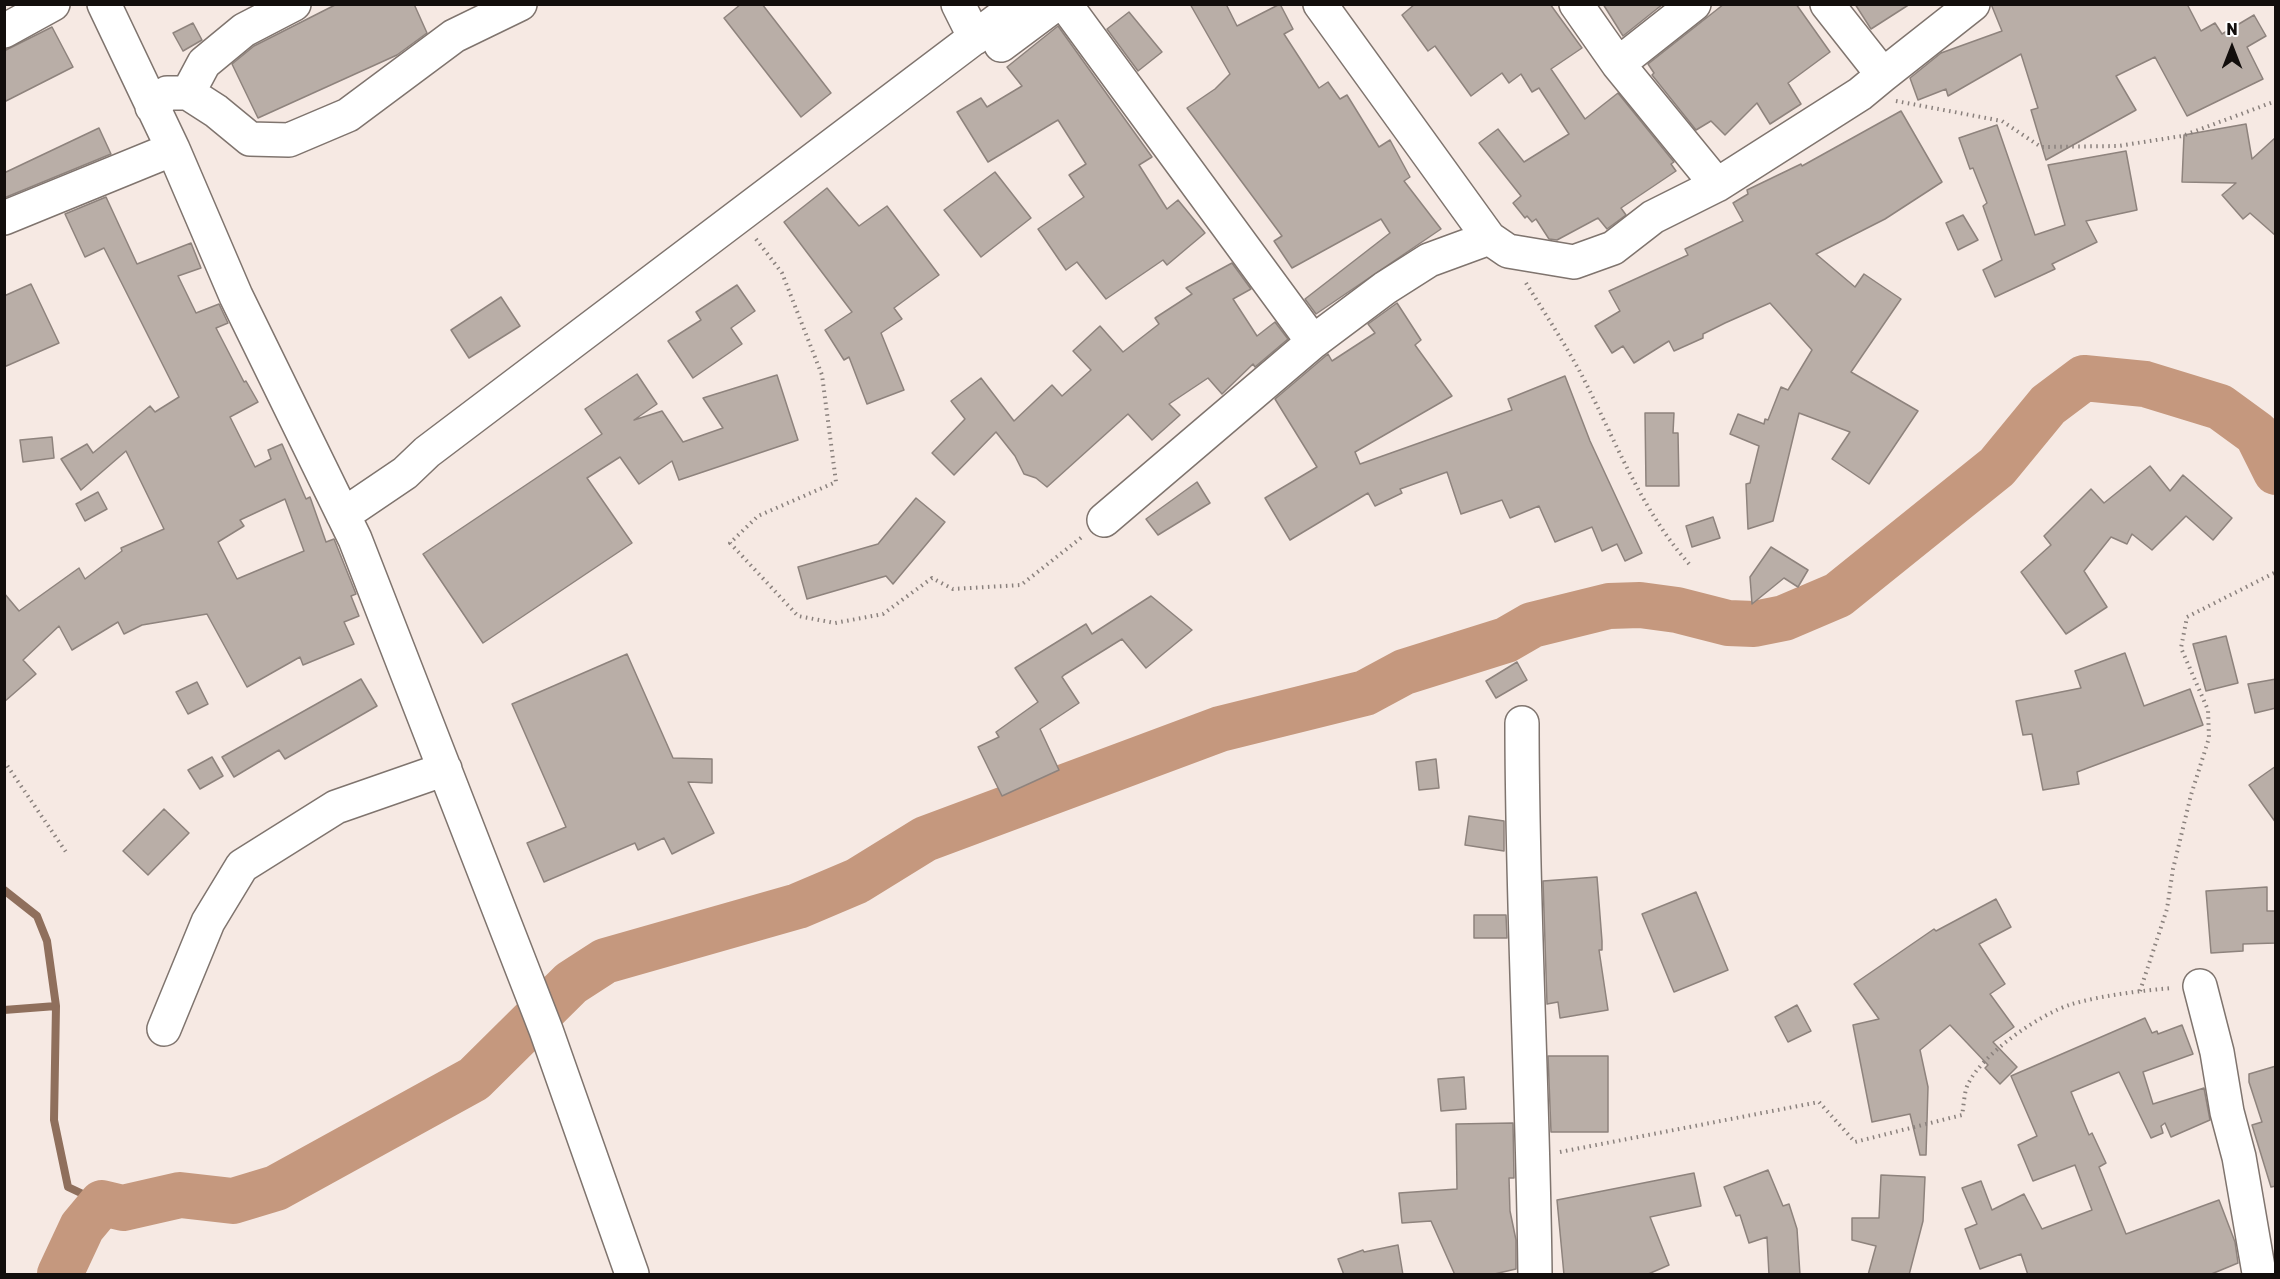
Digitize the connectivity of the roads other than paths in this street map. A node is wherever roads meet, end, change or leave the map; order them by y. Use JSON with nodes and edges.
{"nodes":[{"id":1,"x":53,"y":4,"type":"edge"},
{"id":2,"x":104,"y":4,"type":"edge"},
{"id":3,"x":294,"y":4,"type":"edge"},
{"id":4,"x":520,"y":4,"type":"edge"},
{"id":5,"x":958,"y":4,"type":"edge"},
{"id":6,"x":1019,"y":4,"type":"edge"},
{"id":7,"x":1056,"y":4,"type":"edge"},
{"id":8,"x":1065,"y":4,"type":"edge"},
{"id":9,"x":1320,"y":4,"type":"edge"},
{"id":10,"x":1576,"y":4,"type":"edge"},
{"id":11,"x":1694,"y":4,"type":"edge"},
{"id":12,"x":1827,"y":4,"type":"edge"},
{"id":13,"x":1973,"y":4,"type":"edge"},
{"id":14,"x":4,"y":31,"type":"edge"},
{"id":15,"x":975,"y":38,"type":"junction"},
{"id":16,"x":1618,"y":64,"type":"junction"},
{"id":17,"x":1872,"y":84,"type":"junction"},
{"id":18,"x":188,"y":93,"type":"junction"},
{"id":19,"x":152,"y":107,"type":"junction"},
{"id":20,"x":173,"y":149,"type":"junction"},
{"id":21,"x":1717,"y":184,"type":"junction"},
{"id":22,"x":4,"y":218,"type":"edge"},
{"id":23,"x":1498,"y":245,"type":"junction"},
{"id":24,"x":1313,"y":342,"type":"junction"},
{"id":25,"x":560,"y":363,"type":"junction"},
{"id":26,"x":343,"y":515,"type":"junction"},
{"id":27,"x":1104,"y":520,"type":"road end"},
{"id":28,"x":1522,"y":723,"type":"dead end"},
{"id":29,"x":445,"y":769,"type":"junction"},
{"id":30,"x":2200,"y":986,"type":"road end"},
{"id":31,"x":165,"y":1029,"type":"dead end"},
{"id":32,"x":2263,"y":1271,"type":"edge"},
{"id":33,"x":632,"y":1275,"type":"edge"},
{"id":34,"x":1535,"y":1275,"type":"edge"}],
"edges":[{"from":1,"to":14,"type":"street"},
{"from":2,"to":19,"type":"street"},
{"from":3,"to":18,"type":"street"},
{"from":4,"to":18,"type":"street"},
{"from":5,"to":15,"type":"street"},
{"from":6,"to":15,"type":"street"},
{"from":7,"to":25,"type":"street"},
{"from":8,"to":24,"type":"street"},
{"from":9,"to":23,"type":"street"},
{"from":10,"to":16,"type":"street"},
{"from":11,"to":16,"type":"street"},
{"from":12,"to":17,"type":"street"},
{"from":13,"to":17,"type":"street"},
{"from":15,"to":25,"type":"street"},
{"from":16,"to":21,"type":"street"},
{"from":17,"to":21,"type":"street"},
{"from":18,"to":19,"type":"street"},
{"from":19,"to":20,"type":"street"},
{"from":20,"to":22,"type":"street"},
{"from":20,"to":26,"type":"street"},
{"from":21,"to":23,"type":"street"},
{"from":23,"to":24,"type":"street"},
{"from":24,"to":27,"type":"street"},
{"from":25,"to":26,"type":"street"},
{"from":26,"to":29,"type":"street"},
{"from":28,"to":34,"type":"street"},
{"from":29,"to":31,"type":"street"},
{"from":29,"to":33,"type":"street"},
{"from":30,"to":32,"type":"street"}]}
